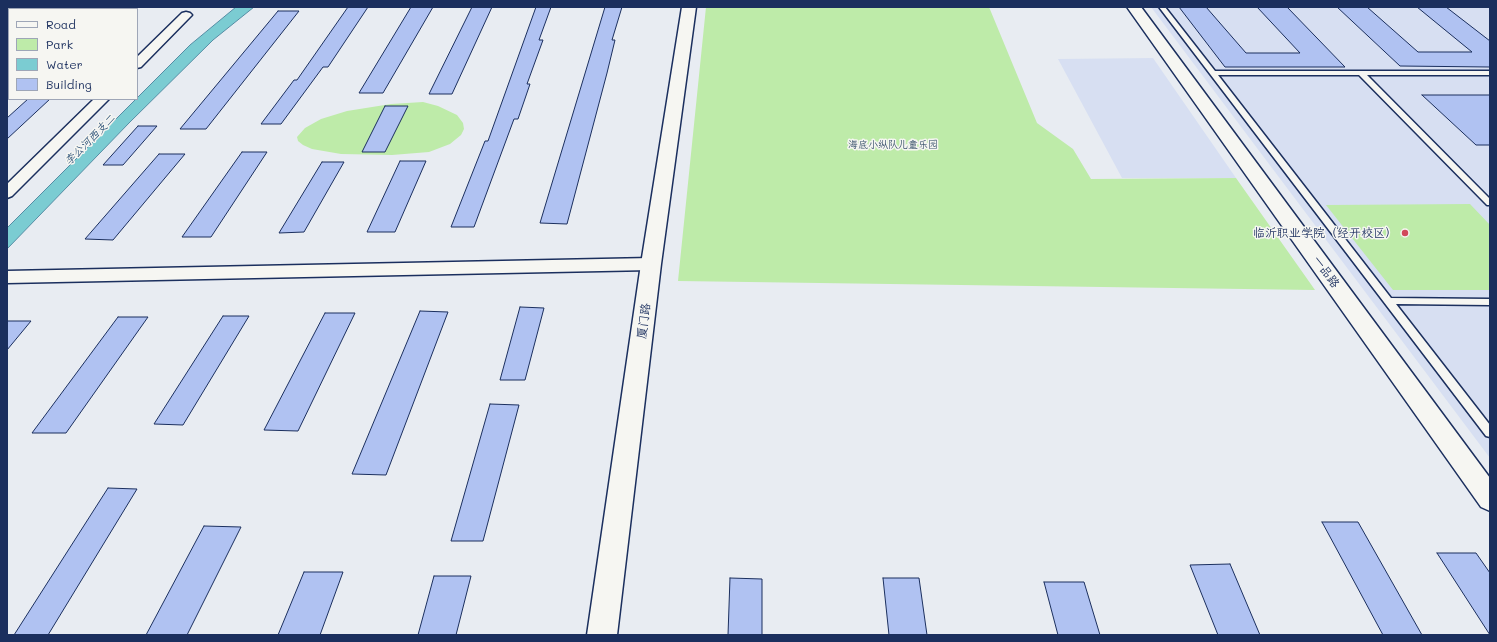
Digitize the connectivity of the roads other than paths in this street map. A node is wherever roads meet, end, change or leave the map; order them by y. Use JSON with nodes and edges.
{"nodes":[{"id":1,"x":689,"y":7,"type":"edge"},
{"id":2,"x":1134,"y":7,"type":"edge"},
{"id":3,"x":1162,"y":7,"type":"edge"},
{"id":4,"x":186,"y":15,"type":"dead end"},
{"id":5,"x":138,"y":63,"type":"edge"},
{"id":6,"x":1213,"y":73,"type":"junction"},
{"id":7,"x":1361,"y":73,"type":"junction"},
{"id":8,"x":1490,"y":73,"type":"edge"},
{"id":9,"x":101,"y":100,"type":"edge"},
{"id":10,"x":7,"y":193,"type":"edge"},
{"id":11,"x":1490,"y":203,"type":"edge"},
{"id":12,"x":651,"y":264,"type":"junction"},
{"id":13,"x":7,"y":277,"type":"edge"},
{"id":14,"x":1388,"y":301,"type":"junction"},
{"id":15,"x":1490,"y":302,"type":"edge"},
{"id":16,"x":1490,"y":433,"type":"edge"},
{"id":17,"x":1490,"y":499,"type":"edge"},
{"id":18,"x":602,"y":635,"type":"edge"}],
"edges":[{"from":1,"to":12,"type":"street","name":"厦门路"},
{"from":2,"to":17,"type":"street","name":"一品路"},
{"from":3,"to":6,"type":"lane"},
{"from":4,"to":5,"type":"street"},
{"from":6,"to":7,"type":"lane"},
{"from":6,"to":14,"type":"lane"},
{"from":7,"to":8,"type":"lane"},
{"from":7,"to":11,"type":"lane"},
{"from":9,"to":10,"type":"street"},
{"from":12,"to":13,"type":"street"},
{"from":12,"to":18,"type":"street","name":"厦门路"},
{"from":14,"to":15,"type":"lane"},
{"from":14,"to":16,"type":"lane"}]}
